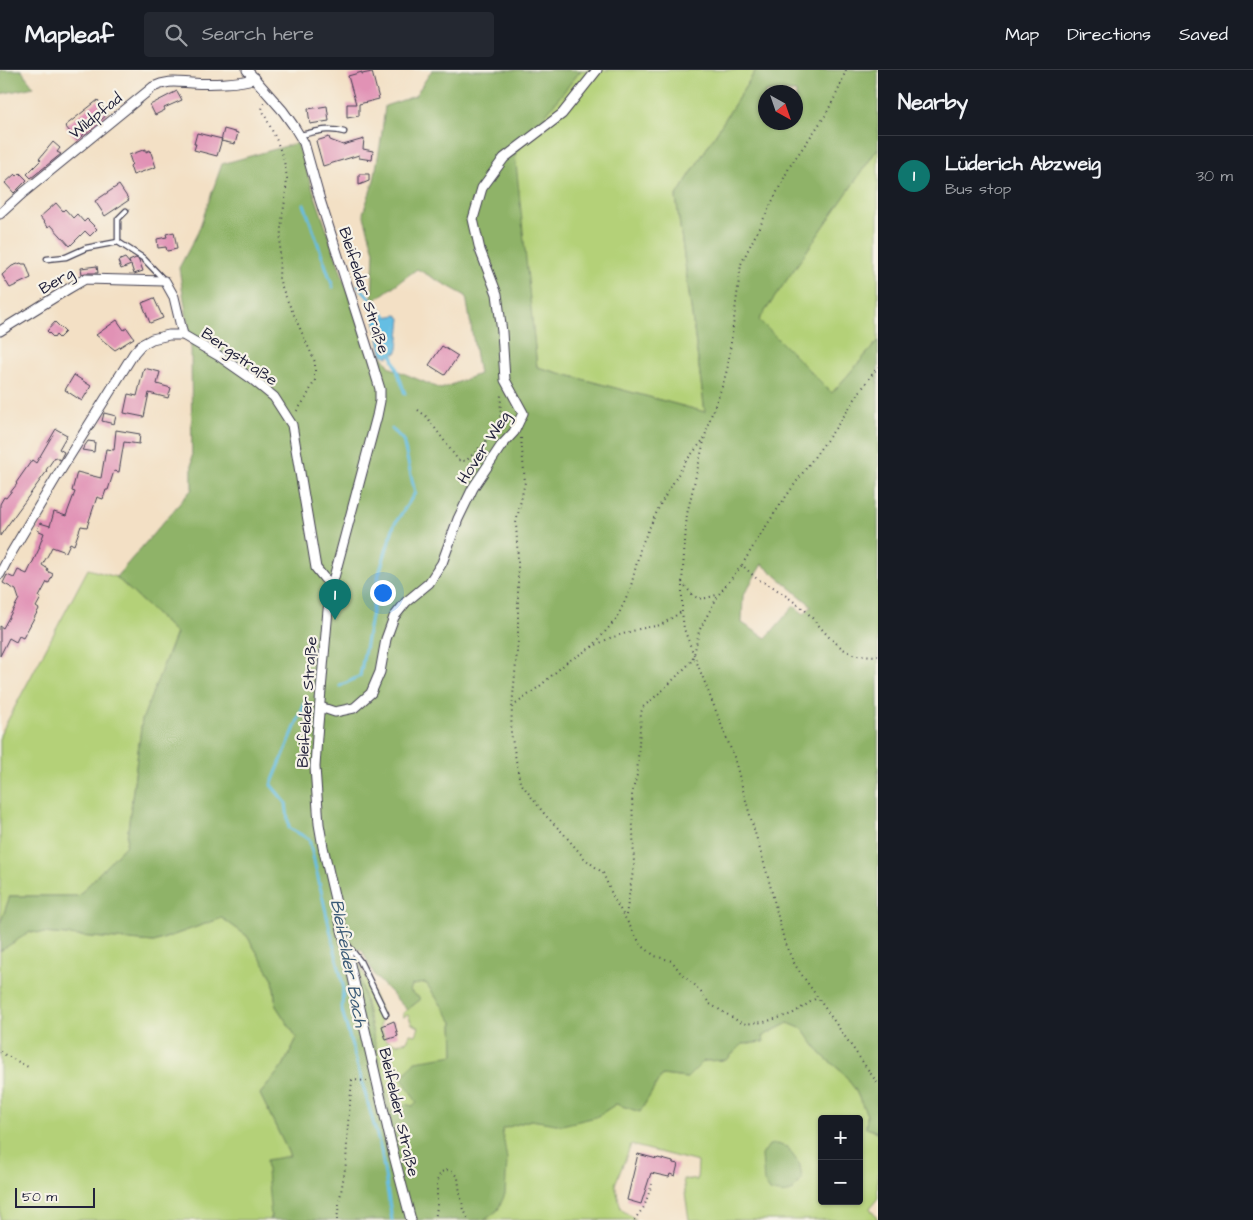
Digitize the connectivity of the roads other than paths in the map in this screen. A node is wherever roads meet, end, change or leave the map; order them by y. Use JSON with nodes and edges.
{"nodes":[{"id":1,"x":247,"y":70,"type":"edge"},
{"id":2,"x":596,"y":70,"type":"edge"},
{"id":3,"x":254,"y":78,"type":"junction"},
{"id":4,"x":344,"y":132,"type":"dead end"},
{"id":5,"x":300,"y":135,"type":"junction"},
{"id":6,"x":126,"y":211,"type":"dead end"},
{"id":7,"x":0,"y":214,"type":"edge"},
{"id":8,"x":118,"y":242,"type":"junction"},
{"id":9,"x":47,"y":259,"type":"dead end"},
{"id":10,"x":164,"y":281,"type":"junction"},
{"id":11,"x":0,"y":331,"type":"edge"},
{"id":12,"x":183,"y":334,"type":"junction"},
{"id":13,"x":0,"y":574,"type":"edge"},
{"id":14,"x":332,"y":585,"type":"junction"},
{"id":15,"x":320,"y":707,"type":"junction"},
{"id":16,"x":343,"y":937,"type":"junction"},
{"id":17,"x":386,"y":1014,"type":"dead end"},
{"id":18,"x":411,"y":1220,"type":"edge"}],
"edges":[{"from":1,"to":3,"type":"street","name":"Bleifelder Straße"},
{"from":2,"to":15,"type":"street","name":"Hover Weg"},
{"from":3,"to":5,"type":"street","name":"Bleifelder Straße"},
{"from":3,"to":7,"type":"street","name":"Wildpfad"},
{"from":4,"to":5,"type":"lane"},
{"from":5,"to":14,"type":"street","name":"Bleifelder Straße"},
{"from":6,"to":8,"type":"lane"},
{"from":8,"to":9,"type":"lane","name":"Berg"},
{"from":8,"to":10,"type":"lane"},
{"from":10,"to":11,"type":"street","name":"Berg"},
{"from":10,"to":12,"type":"street"},
{"from":12,"to":13,"type":"street","name":"Bergstraße"},
{"from":12,"to":14,"type":"street","name":"Bergstraße"},
{"from":14,"to":15,"type":"street","name":"Bleifelder Straße"},
{"from":15,"to":16,"type":"street","name":"Bleifelder Straße"},
{"from":16,"to":17,"type":"lane"},
{"from":16,"to":18,"type":"street","name":"Bleifelder Straße"}]}
